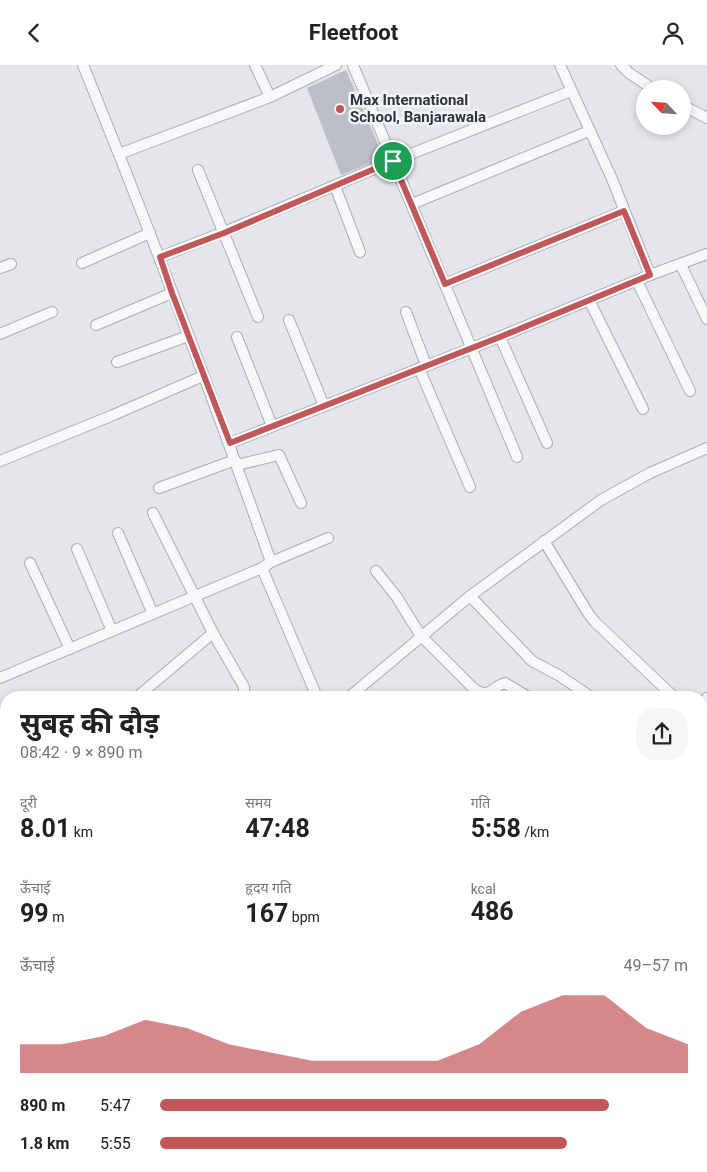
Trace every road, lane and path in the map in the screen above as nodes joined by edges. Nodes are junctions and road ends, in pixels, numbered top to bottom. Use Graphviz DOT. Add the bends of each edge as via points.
graph roads {
  1 [pos="83,65"];
  2 [pos="255,65"];
  3 [pos="336,65"];
  4 [pos="353,65"];
  5 [pos="621,65"];
  6 [pos="563,66"];
  7 [pos="639,80"];
  8 [pos="571,91"];
  9 [pos="270,97"];
  10 [pos="691,110"];
  11 [pos="707,118"];
  12 [pos="589,131"];
  13 [pos="119,154"];
  14 [pos="393,161"];
  15 [pos="198,170"];
  16 [pos="335,186"];
  17 [pos="412,204"];
  18 [pos="624,211"];
  19 [pos="150,233"];
  20 [pos="224,233"];
  21 [pos="360,252"];
  22 [pos="707,254"];
  23 [pos="160,257"];
  24 [pos="82,263"];
  25 [pos="11,264"];
  26 [pos="681,265"];
  27 [pos="0,269"];
  28 [pos="650,275"];
  29 [pos="637,281"];
  30 [pos="445,284"];
  31 [pos="172,293"];
  32 [pos="589,300"];
  33 [pos="52,312"];
  34 [pos="406,312"];
  35 [pos="258,317"];
  36 [pos="707,319"];
  37 [pos="289,320"];
  38 [pos="96,325"];
  39 [pos="0,334"];
  40 [pos="188,336"];
  41 [pos="237,337"];
  42 [pos="500,337"];
  43 [pos="470,348"];
  44 [pos="117,362"];
  45 [pos="423,367"];
  46 [pos="203,376"];
  47 [pos="690,391"];
  48 [pos="324,406"];
  49 [pos="643,409"];
  50 [pos="272,426"];
  51 [pos="230,443"];
  52 [pos="547,443"];
  53 [pos="707,448"];
  54 [pos="517,457"];
  55 [pos="0,461"];
  56 [pos="236,462"];
  57 [pos="470,487"];
  58 [pos="159,488"];
  59 [pos="301,503"];
  60 [pos="153,513"];
  61 [pos="118,533"];
  62 [pos="328,538"];
  63 [pos="544,541"];
  64 [pos="77,549"];
  65 [pos="272,562"];
  66 [pos="30,563"];
  67 [pos="262,568"];
  68 [pos="376,571"];
  69 [pos="470,596"];
  70 [pos="196,597"];
  71 [pos="153,614"];
  72 [pos="112,631"];
  73 [pos="213,633"];
  74 [pos="421,636"];
  75 [pos="70,649"];
  76 [pos="0,678"];
  77 [pos="144,691"];
  78 [pos="244,691"];
  79 [pos="313,691"];
  80 [pos="356,691"];
  81 [pos="478,691"];
  82 [pos="492,691"];
  83 [pos="518,691"];
  84 [pos="582,691"];
  85 [pos="668,691"];
  1 -- 13 [label="street"];
  2 -- 9 [label="street"];
  3 -- 9 [label="street"];
  4 -- 14 [label="street"];
  5 -- 7 [label="street"];
  6 -- 8 [label="street"];
  8 -- 12 [label="street"];
  8 -- 14 [label="street"];
  9 -- 13 [label="street"];
  10 -- 11 [label="street"];
  12 -- 17 [label="street"];
  12 -- 18 [label="street"];
  13 -- 19 [label="street"];
  14 -- 16 [label="street"];
  14 -- 17 [label="street"];
  15 -- 20 [label="street"];
  16 -- 20 [label="street"];
  16 -- 21 [label="street"];
  17 -- 30 [label="street"];
  18 -- 28 [label="street"];
  18 -- 30 [label="street"];
  19 -- 23 [label="street"];
  19 -- 24 [label="street"];
  20 -- 23 [label="street"];
  20 -- 35 [label="street"];
  22 -- 26 [label="street"];
  23 -- 31 [label="street"];
  25 -- 27 [label="street"];
  26 -- 28 [label="street"];
  26 -- 36 [label="street"];
  28 -- 29 [label="street"];
  29 -- 32 [label="street"];
  29 -- 47 [label="street"];
  30 -- 43 [label="street"];
  31 -- 38 [label="street"];
  31 -- 40 [label="street"];
  32 -- 42 [label="street"];
  32 -- 49 [label="street"];
  33 -- 39 [label="street"];
  34 -- 45 [label="street"];
  37 -- 48 [label="street"];
  40 -- 44 [label="street"];
  40 -- 46 [label="street"];
  41 -- 50 [label="street"];
  42 -- 43 [label="street"];
  42 -- 52 [label="street"];
  43 -- 45 [label="street"];
  43 -- 54 [label="street"];
  45 -- 48 [label="street"];
  45 -- 57 [label="street"];
  46 -- 51 [label="street"];
  46 -- 55 [label="street"];
  48 -- 50 [label="street"];
  50 -- 51 [label="street"];
  51 -- 56 [label="street"];
  53 -- 63 [label="street" via="623,487"];
  56 -- 58 [label="street"];
  56 -- 59 [label="street" via="279,455"];
  56 -- 65 [label="street"];
  60 -- 70 [label="street"];
  61 -- 71 [label="street"];
  62 -- 65 [label="street"];
  63 -- 69 [label="street"];
  63 -- 85 [label="street" via="595,622"];
  64 -- 72 [label="street"];
  65 -- 67 [label="street"];
  66 -- 75 [label="street"];
  67 -- 70 [label="street"];
  67 -- 79 [label="street"];
  68 -- 74 [label="street"];
  69 -- 74 [label="street"];
  69 -- 84 [label="street" via="532,661"];
  70 -- 71 [label="street"];
  70 -- 73 [label="street"];
  71 -- 72 [label="street"];
  72 -- 75 [label="street"];
  73 -- 77 [label="street"];
  73 -- 78 [label="street"];
  74 -- 80 [label="street"];
  74 -- 81 [label="street"];
  75 -- 76 [label="street"];
  82 -- 83 [label="street" via="505,683"];
}
